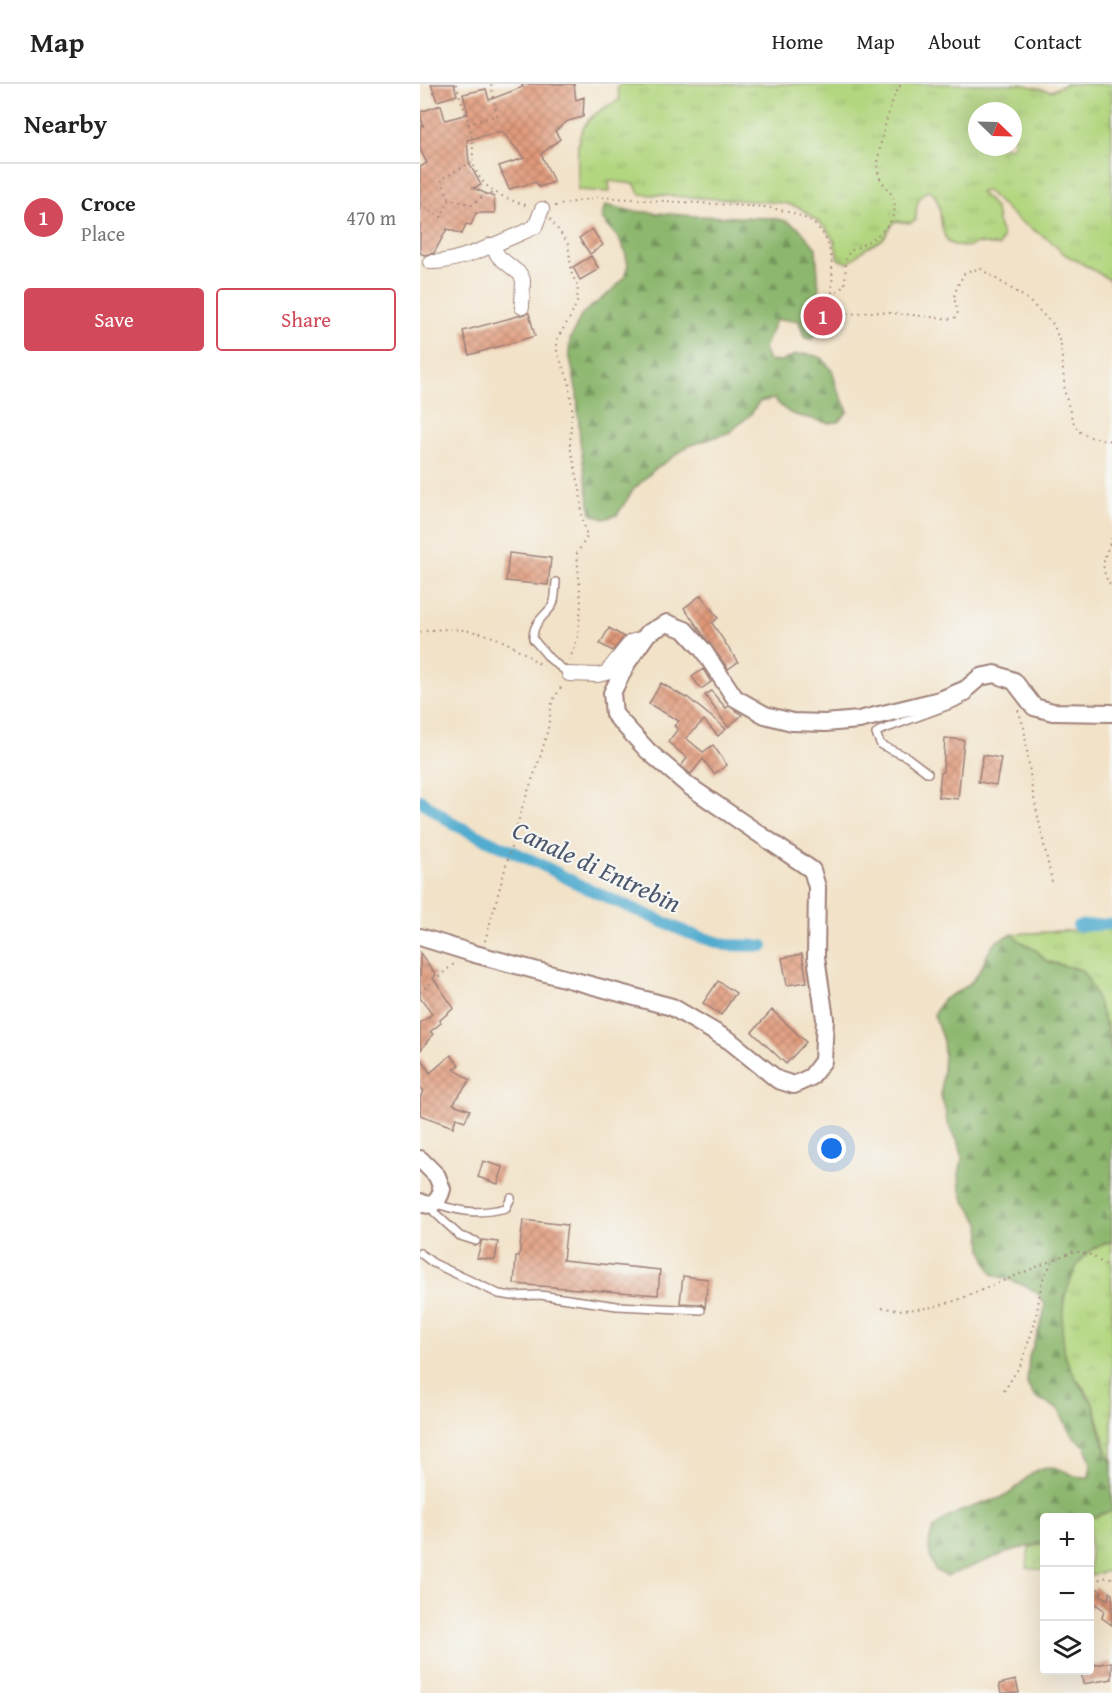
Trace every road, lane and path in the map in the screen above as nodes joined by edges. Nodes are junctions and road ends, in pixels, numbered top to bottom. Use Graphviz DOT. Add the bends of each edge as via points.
graph roads {
  1 [pos="456,84"];
  2 [pos="491,84"];
  3 [pos="901,84"];
  4 [pos="468,124"];
  5 [pos="474,161"];
  6 [pos="496,193"];
  7 [pos="450,198"];
  8 [pos="420,205"];
  9 [pos="542,209"];
  10 [pos="491,245"];
  11 [pos="430,262"];
  12 [pos="832,296"];
  13 [pos="522,307"];
  14 [pos="1112,441"];
  15 [pos="1112,538"];
  16 [pos="556,582"];
  17 [pos="1112,588"];
  18 [pos="420,632"];
  19 [pos="644,638"];
  20 [pos="568,674"];
  21 [pos="1014,681"];
  22 [pos="973,683"];
  23 [pos="1112,713"];
  24 [pos="928,773"];
  25 [pos="1053,886"];
  26 [pos="420,937"];
  27 [pos="475,954"];
  28 [pos="420,992"];
  29 [pos="420,1159"];
  30 [pos="511,1198"];
  31 [pos="429,1203"];
  32 [pos="476,1241"];
  33 [pos="420,1253"];
  34 [pos="1053,1260"];
  35 [pos="1112,1270"];
  36 [pos="882,1308"];
  37 [pos="701,1310"];
  38 [pos="1004,1391"];
  39 [pos="1112,1578"];
  40 [pos="1094,1581"];
  1 -- 4 [label="path"];
  2 -- 4 [label="path" via="497,116"];
  3 -- 12 [label="path" via="889,112 878,169 893,198 894,212 889,225 850,250 845,285"];
  4 -- 5 [label="path"];
  5 -- 6 [label="path" via="475,170"];
  5 -- 7 [label="path" via="441,179"];
  6 -- 7 [label="path" via="487,194 472,205"];
  6 -- 9 [label="path"];
  7 -- 8 [label="path" via="441,217"];
  9 -- 10 [label="street" via="535,227"];
  9 -- 12 [label="path" via="598,197 785,210 811,222 829,242"];
  9 -- 20 [label="path" via="568,243 572,275 578,286 577,302 557,339 556,352 568,381 572,408 570,446 587,537 576,553 581,605"];
  10 -- 11 [label="street"];
  10 -- 13 [label="street" via="520,274"];
  12 -- 14 [label="path" via="835,307 849,314 953,319 958,315 954,297 964,274 981,269 1026,298 1054,325 1061,346 1065,393 1078,431"];
  15 -- 17 [label="path" via="1102,565"];
  16 -- 20 [label="lane" via="554,605 538,621 533,639"];
  18 -- 20 [label="path" via="468,629 518,649 562,675"];
  19 -- 20 [label="street" via="631,642 606,673"];
  19 -- 22 [label="street" via="667,623 685,630 735,698 765,715 792,722 859,720 940,700"];
  19 -- 27 [label="street" via="612,693 614,714 648,751 689,786 812,870 817,887 816,957 825,1019 823,1061 811,1077 794,1084 778,1080 730,1041 672,1007"];
  20 -- 27 [label="path" via="552,702 540,758 522,808 486,940"];
  21 -- 22 [label="street" via="995,674"];
  21 -- 23 [label="street" via="1034,707 1053,712"];
  21 -- 25 [label="path"];
  22 -- 24 [label="lane" via="969,695 955,703 876,734 881,745"];
  26 -- 27 [label="street"];
  27 -- 28 [label="path" via="457,961"];
  29 -- 31 [label="street" via="442,1184"];
  30 -- 31 [label="lane" via="507,1208 484,1213"];
  31 -- 32 [label="lane" via="460,1236"];
  33 -- 37 [label="lane" via="499,1294"];
  34 -- 35 [label="path" via="1074,1251 1091,1255"];
  34 -- 36 [label="path" via="958,1300 928,1308"];
  34 -- 38 [label="path" via="1042,1281 1035,1323 1021,1364"];
  39 -- 40 [label="path"];
}
